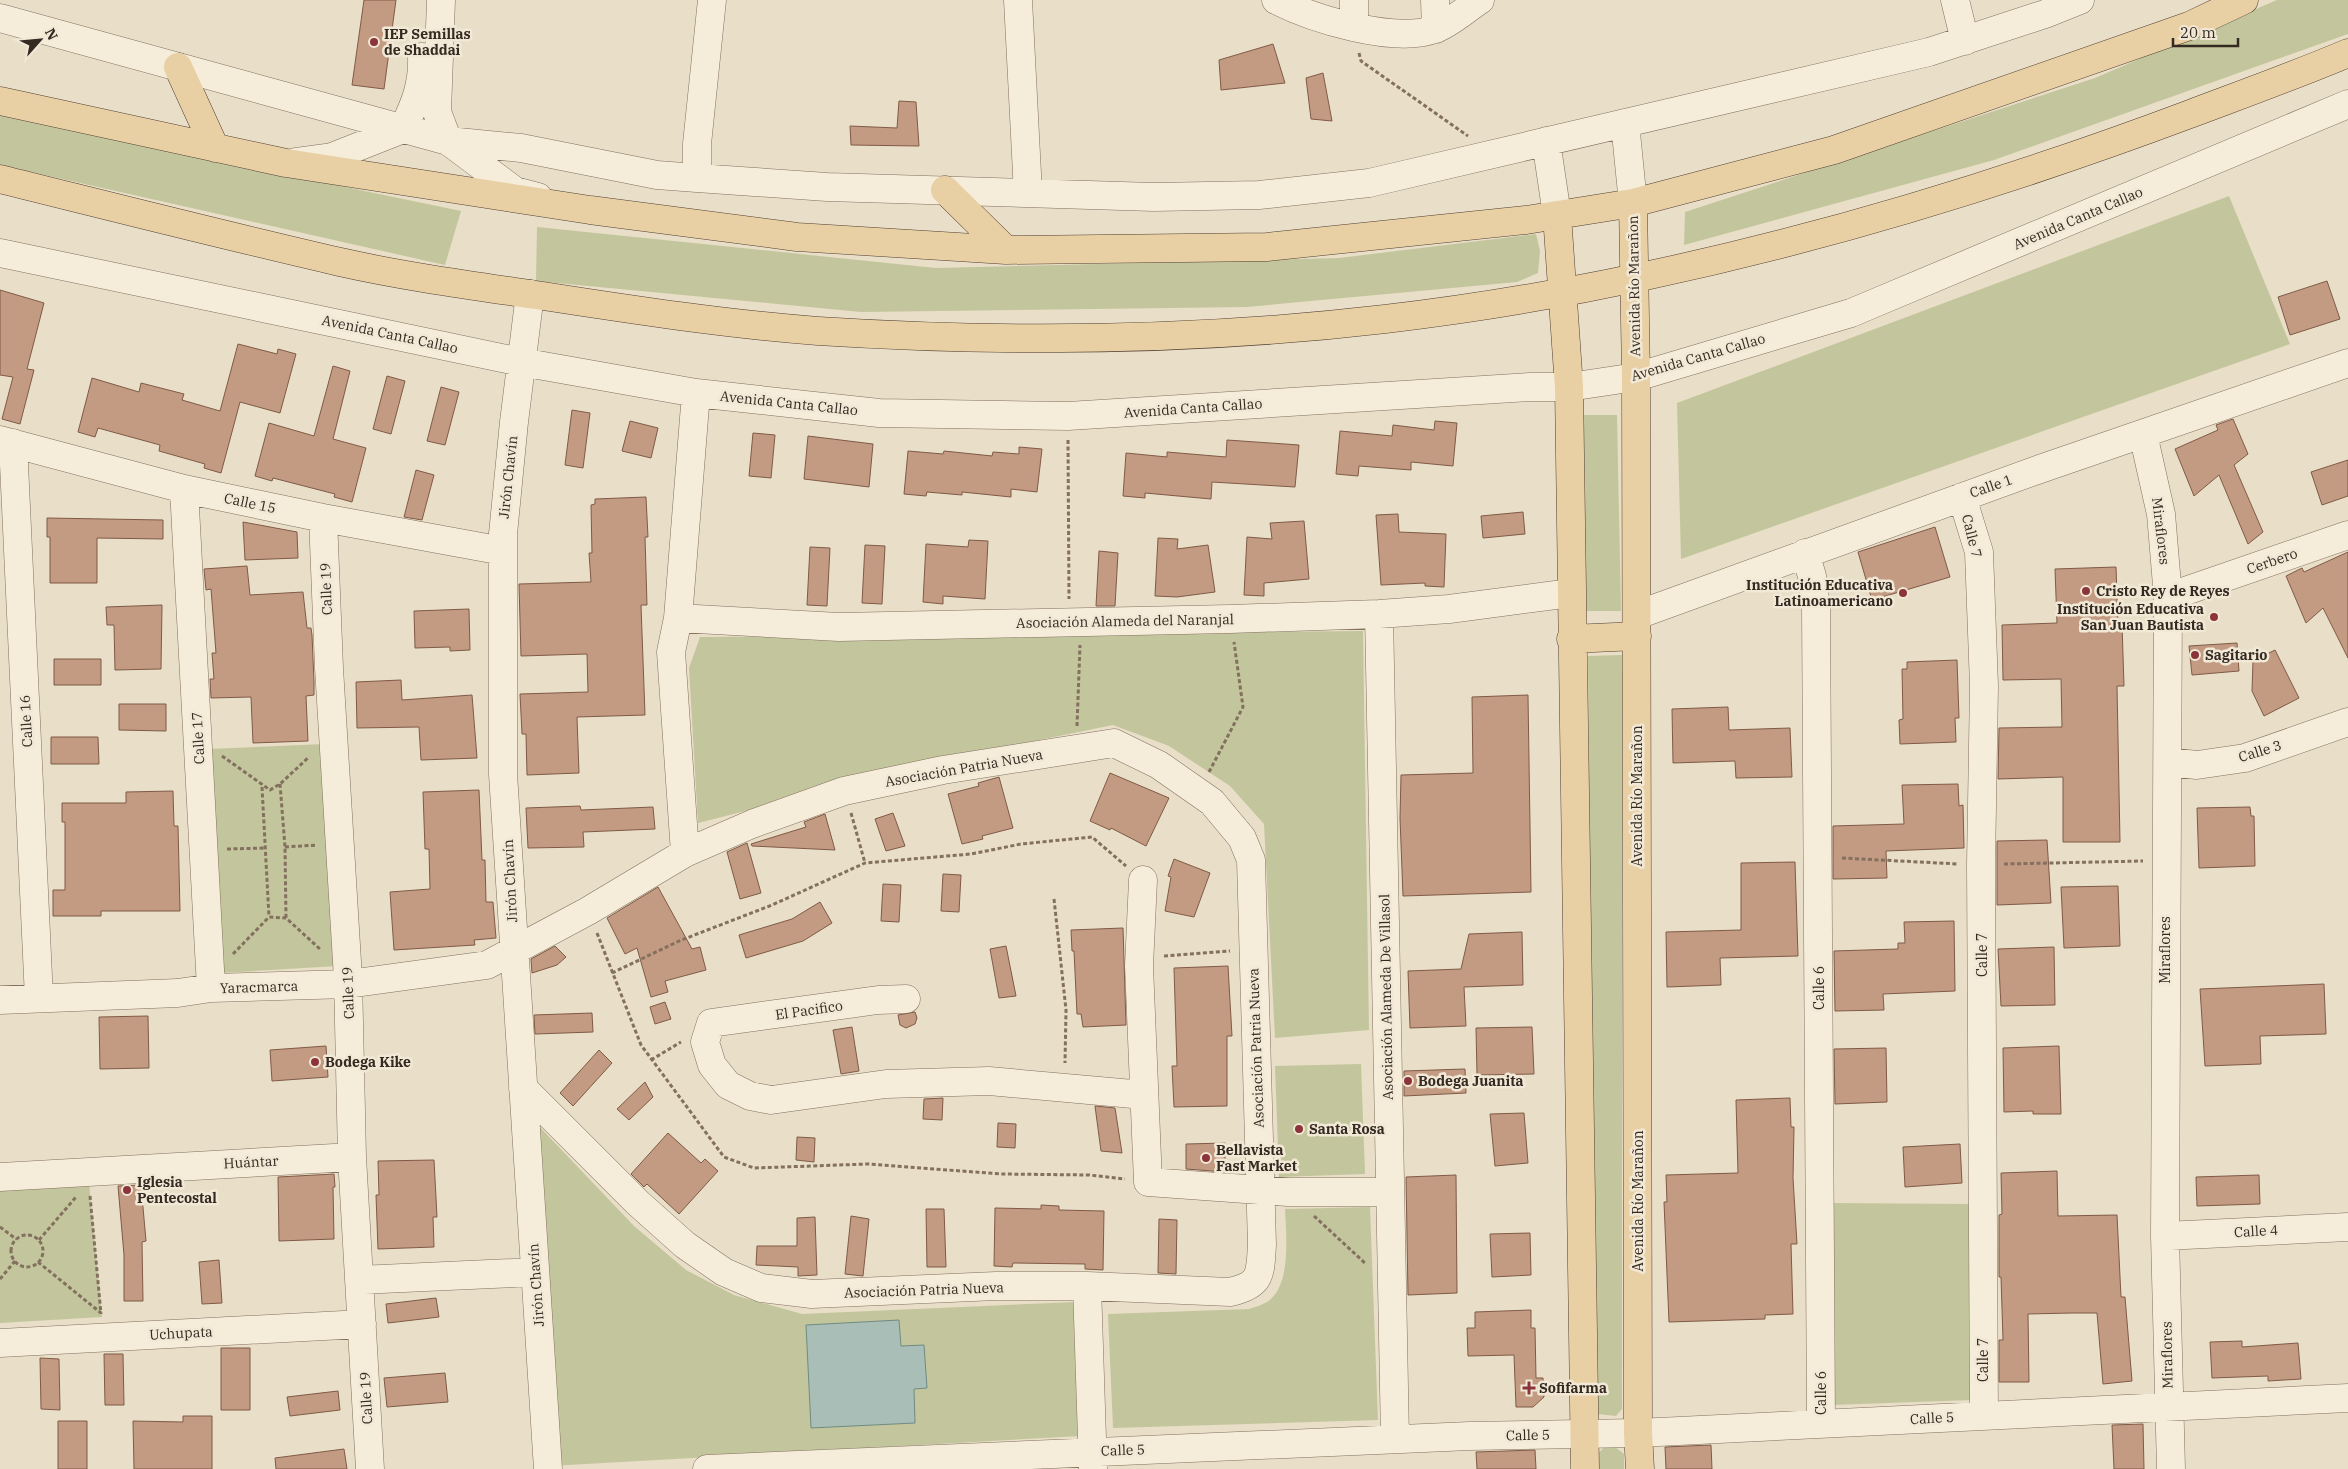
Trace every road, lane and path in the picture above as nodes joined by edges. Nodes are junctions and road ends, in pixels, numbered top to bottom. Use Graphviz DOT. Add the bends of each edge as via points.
graph roads {
  1 [pos="423,0"];
  2 [pos="441,0"];
  3 [pos="712,0"];
  4 [pos="1018,0"];
  5 [pos="1276,0"];
  6 [pos="1435,0"];
  7 [pos="1480,0"];
  8 [pos="1956,0"];
  9 [pos="2080,0"];
  10 [pos="2244,0"];
  11 [pos="1354,13"];
  12 [pos="0,18"];
  13 [pos="1436,29"];
  14 [pos="1965,41"];
  15 [pos="2348,53"];
  16 [pos="178,67"];
  17 [pos="0,101"];
  18 [pos="2348,104"];
  19 [pos="1626,123"];
  20 [pos="402,129"];
  21 [pos="448,141"];
  22 [pos="1546,141"];
  23 [pos="215,148"];
  24 [pos="1486,154"];
  25 [pos="286,163"];
  26 [pos="697,178"];
  27 [pos="0,179"];
  28 [pos="945,190"];
  29 [pos="1028,193"];
  30 [pos="1633,203"];
  31 [pos="590,210"];
  32 [pos="1557,216"];
  33 [pos="1006,250"];
  34 [pos="0,253"];
  35 [pos="1633,278"];
  36 [pos="1562,292"];
  37 [pos="530,294"];
  38 [pos="521,362"];
  39 [pos="2348,363"];
  40 [pos="1636,377"];
  41 [pos="1569,386"];
  42 [pos="696,393"];
  43 [pos="1068,416"];
  44 [pos="2143,434"];
  45 [pos="7,441"];
  46 [pos="184,489"];
  47 [pos="1962,497"];
  48 [pos="323,518"];
  49 [pos="2348,535"];
  50 [pos="503,551"];
  51 [pos="1806,554"];
  52 [pos="1571,593"];
  53 [pos="2168,597"];
  54 [pos="1379,614"];
  55 [pos="678,618"];
  56 [pos="1230,619"];
  57 [pos="1075,622"];
  58 [pos="1637,625"];
  59 [pos="1572,639"];
  60 [pos="2348,722"];
  61 [pos="333,735"];
  62 [pos="198,737"];
  63 [pos="1076,749"];
  64 [pos="2168,762"];
  65 [pos="280,784"];
  66 [pos="262,786"];
  67 [pos="844,791"];
  68 [pos="1198,793"];
  69 [pos="339,840"];
  70 [pos="285,847"];
  71 [pos="265,848"];
  72 [pos="204,850"];
  73 [pos="684,853"];
  74 [pos="865,863"];
  75 [pos="1143,880"];
  76 [pos="1054,899"];
  77 [pos="588,911"];
  78 [pos="269,917"];
  79 [pos="286,918"];
  80 [pos="1253,950"];
  81 [pos="514,952"];
  82 [pos="1140,958"];
  83 [pos="612,973"];
  84 [pos="348,975"];
  85 [pos="211,982"];
  86 [pos="39,998"];
  87 [pos="0,1000"];
  88 [pos="906,1000"];
  89 [pos="523,1088"];
  90 [pos="1064,1089"];
  91 [pos="1144,1095"];
  92 [pos="352,1157"];
  93 [pos="0,1177"];
  94 [pos="88,1177"];
  95 [pos="1148,1182"];
  96 [pos="1260,1190"];
  97 [pos="1288,1192"];
  98 [pos="1390,1192"];
  99 [pos="0,1226"];
  100 [pos="2348,1226"];
  101 [pos="2165,1236"];
  102 [pos="16,1239"];
  103 [pos="39,1240"];
  104 [pos="15,1261"];
  105 [pos="38,1262"];
  106 [pos="535,1272"];
  107 [pos="0,1279"];
  108 [pos="359,1280"];
  109 [pos="1087,1286"];
  110 [pos="1392,1287"];
  111 [pos="362,1324"];
  112 [pos="0,1343"];
  113 [pos="2348,1398"];
  114 [pos="2168,1406"];
  115 [pos="1984,1416"];
  116 [pos="1821,1424"];
  117 [pos="1584,1434"];
  118 [pos="1638,1434"];
  119 [pos="1395,1439"];
  120 [pos="1092,1460"];
  121 [pos="370,1469"];
  122 [pos="548,1469"];
  123 [pos="707,1469"];
  124 [pos="1585,1469"];
  125 [pos="1640,1469"];
  126 [pos="2171,1469"];
  1 -- 20 [label="street" via="422,78 414,106"];
  2 -- 21 [label="street" via="436,112"];
  3 -- 26 [label="street" via="697,144"];
  4 -- 29 [label="street"];
  5 -- 11 [label="street" via="1292,8"];
  6 -- 13 [label="street"];
  7 -- 13 [label="street"];
  8 -- 14 [label="street"];
  9 -- 14 [label="street"];
  10 -- 30 [label="main road" via="2189,26 1834,150"];
  11 -- 13 [label="street" via="1378,33 1412,34"];
  11 -- 24 [label="path" via="1361,60 1462,130"];
  12 -- 16 [label="street"];
  14 -- 19 [label="street"];
  15 -- 35 [label="main road" via="2089,152 1954,196 1836,230"];
  16 -- 20 [label="street"];
  16 -- 23 [label="main road"];
  17 -- 23 [label="main road"];
  18 -- 40 [label="street, Avenida Canta Callao" via="1851,313"];
  19 -- 22 [label="street"];
  19 -- 30 [label="street, Avenida Río Marañon"];
  20 -- 21 [label="street"];
  20 -- 25 [label="street" via="332,157"];
  21 -- 26 [label="street" via="521,148 657,175"];
  21 -- 31 [label="street" via="515,191"];
  22 -- 24 [label="street"];
  22 -- 32 [label="street"];
  23 -- 25 [label="main road"];
  24 -- 29 [label="street" via="1369,183 1258,195 1154,197"];
  25 -- 31 [label="main road"];
  26 -- 28 [label="street" via="827,187"];
  27 -- 37 [label="main road" via="344,263"];
  28 -- 29 [label="street"];
  28 -- 33 [label="main road"];
  30 -- 32 [label="main road"];
  30 -- 35 [label="main road, Avenida Río Marañon"];
  31 -- 33 [label="main road" via="797,238"];
  32 -- 33 [label="main road" via="1266,247"];
  32 -- 36 [label="main road"];
  34 -- 38 [label="street, Avenida Canta Callao"];
  35 -- 36 [label="main road"];
  35 -- 40 [label="main road, Avenida Río Marañon"];
  36 -- 37 [label="main road" via="1385,319 1243,332 1100,338 957,338 814,330 672,316"];
  36 -- 41 [label="main road"];
  37 -- 38 [label="street, Jirón Chavín"];
  38 -- 42 [label="street, Avenida Canta Callao"];
  38 -- 50 [label="street, Jirón Chavín"];
  39 -- 44 [label="street, Calle 1"];
  40 -- 41 [label="street, Avenida Canta Callao"];
  40 -- 58 [label="main road, Avenida Río Marañon"];
  41 -- 43 [label="street, Avenida Canta Callao"];
  41 -- 52 [label="main road"];
  42 -- 43 [label="street, Avenida Canta Callao" via="879,413"];
  42 -- 55 [label="street"];
  43 -- 57 [label="path"];
  44 -- 47 [label="street, Calle 1"];
  44 -- 53 [label="street, Miraflores" via="2161,514"];
  45 -- 46 [label="street, Calle 15"];
  45 -- 86 [label="street, Calle 16"];
  46 -- 48 [label="street, Calle 15"];
  46 -- 62 [label="street, Calle 17"];
  47 -- 51 [label="street, Calle 1"];
  47 -- 115 [label="street, Calle 7" via="1979,552 1984,686 1981,865"];
  48 -- 50 [label="street, Calle 15"];
  48 -- 61 [label="street, Calle 19"];
  49 -- 53 [label="street, Cerbero"];
  50 -- 81 [label="street, Jirón Chavín" via="503,774"];
  51 -- 58 [label="street, Calle 1"];
  51 -- 116 [label="street, Calle 6" via="1816,607"];
  52 -- 54 [label="street, Asociación Alameda del Naranjal" via="1449,609"];
  52 -- 59 [label="main road"];
  53 -- 64 [label="street, Miraflores"];
  54 -- 56 [label="street, Asociación Alameda del Naranjal"];
  54 -- 98 [label="street, Asociación Alameda De Villasol"];
  55 -- 57 [label="street, Asociación Alameda del Naranjal" via="839,627"];
  55 -- 73 [label="street" via="671,652"];
  56 -- 57 [label="street, Asociación Alameda del Naranjal"];
  56 -- 68 [label="path" via="1243,707"];
  57 -- 63 [label="path"];
  58 -- 59 [label="main road"];
  58 -- 118 [label="main road, Avenida Río Marañon"];
  59 -- 117 [label="main road"];
  60 -- 64 [label="street, Calle 3" via="2245,758 2197,765"];
  61 -- 65 [label="path"];
  61 -- 69 [label="street, Calle 19"];
  62 -- 66 [label="path"];
  62 -- 72 [label="street, Calle 17"];
  63 -- 67 [label="street, Asociación Patria Nueva" via="943,770"];
  63 -- 68 [label="street, Asociación Patria Nueva" via="1114,743 1159,765"];
  64 -- 101 [label="street, Miraflores"];
  65 -- 66 [label="path" via="270,790"];
  65 -- 70 [label="path"];
  66 -- 71 [label="path"];
  67 -- 73 [label="street, Asociación Patria Nueva"];
  67 -- 74 [label="path"];
  68 -- 80 [label="street, Asociación Patria Nueva" via="1212,802 1232,824 1242,838 1250,860"];
  69 -- 70 [label="path" via="322,845"];
  69 -- 84 [label="street, Calle 19"];
  70 -- 79 [label="path"];
  71 -- 72 [label="path"];
  71 -- 78 [label="path"];
  72 -- 85 [label="street, Calle 17"];
  73 -- 77 [label="street, Asociación Patria Nueva"];
  74 -- 75 [label="path" via="971,854 1021,844 1092,837"];
  74 -- 83 [label="path" via="772,905 679,941"];
  75 -- 82 [label="street"];
  76 -- 90 [label="path" via="1066,1010"];
  77 -- 81 [label="street, Asociación Patria Nueva"];
  77 -- 83 [label="path"];
  78 -- 79 [label="path"];
  78 -- 85 [label="path"];
  79 -- 84 [label="path"];
  80 -- 82 [label="path"];
  80 -- 96 [label="street, Asociación Patria Nueva"];
  81 -- 84 [label="street, Yaracmarca" via="487,965"];
  81 -- 89 [label="street, Jirón Chavín"];
  82 -- 91 [label="street"];
  83 -- 95 [label="path" via="641,1045 724,1157 754,1168 868,1164 1001,1174 1089,1175"];
  84 -- 85 [label="street, Yaracmarca"];
  84 -- 92 [label="street, Calle 19"];
  85 -- 86 [label="street, Yaracmarca" via="178,993"];
  86 -- 87 [label="street, Yaracmarca"];
  88 -- 90 [label="street, El Pacifico" via="878,1000 711,1023 705,1042 712,1065 728,1085 750,1096 771,1100 886,1084 989,1081"];
  89 -- 106 [label="street, Jirón Chavín"];
  89 -- 109 [label="street, Asociación Patria Nueva" via="638,1203 685,1244 724,1272 761,1288 812,1294 996,1286"];
  90 -- 91 [label="street"];
  91 -- 95 [label="street"];
  92 -- 94 [label="street, Huántar"];
  92 -- 108 [label="street, Calle 19"];
  93 -- 94 [label="street, Huántar"];
  94 -- 103 [label="path"];
  94 -- 105 [label="path" via="101,1314"];
  95 -- 96 [label="street"];
  96 -- 97 [label="street"];
  96 -- 109 [label="street, Asociación Patria Nueva" via="1260,1272 1256,1281 1246,1289 1230,1292"];
  97 -- 98 [label="street"];
  97 -- 110 [label="path"];
  98 -- 110 [label="street, Asociación Alameda De Villasol"];
  99 -- 102 [label="path"];
  100 -- 101 [label="street, Calle 4"];
  101 -- 114 [label="street, Miraflores"];
  102 -- 103 [label="path" via="25,1234"];
  102 -- 104 [label="path" via="11,1247"];
  103 -- 105 [label="path" via="43,1249"];
  104 -- 105 [label="path" via="29,1267"];
  104 -- 107 [label="path"];
  106 -- 108 [label="street"];
  106 -- 122 [label="street, Jirón Chavín"];
  108 -- 111 [label="street, Calle 19"];
  109 -- 120 [label="street"];
  110 -- 119 [label="street, Asociación Alameda De Villasol"];
  111 -- 112 [label="street, Uchupata"];
  111 -- 121 [label="street, Calle 19"];
  113 -- 114 [label="street, Calle 5"];
  114 -- 115 [label="street, Calle 5"];
  114 -- 126 [label="street, Miraflores"];
  115 -- 116 [label="street, Calle 5"];
  116 -- 118 [label="street, Calle 5"];
  117 -- 118 [label="street, Calle 5"];
  117 -- 119 [label="street, Calle 5"];
  117 -- 124 [label="main road"];
  118 -- 125 [label="main road, Avenida Río Marañon"];
  119 -- 120 [label="street, Calle 5"];
  120 -- 123 [label="street, Calle 5"];
}
